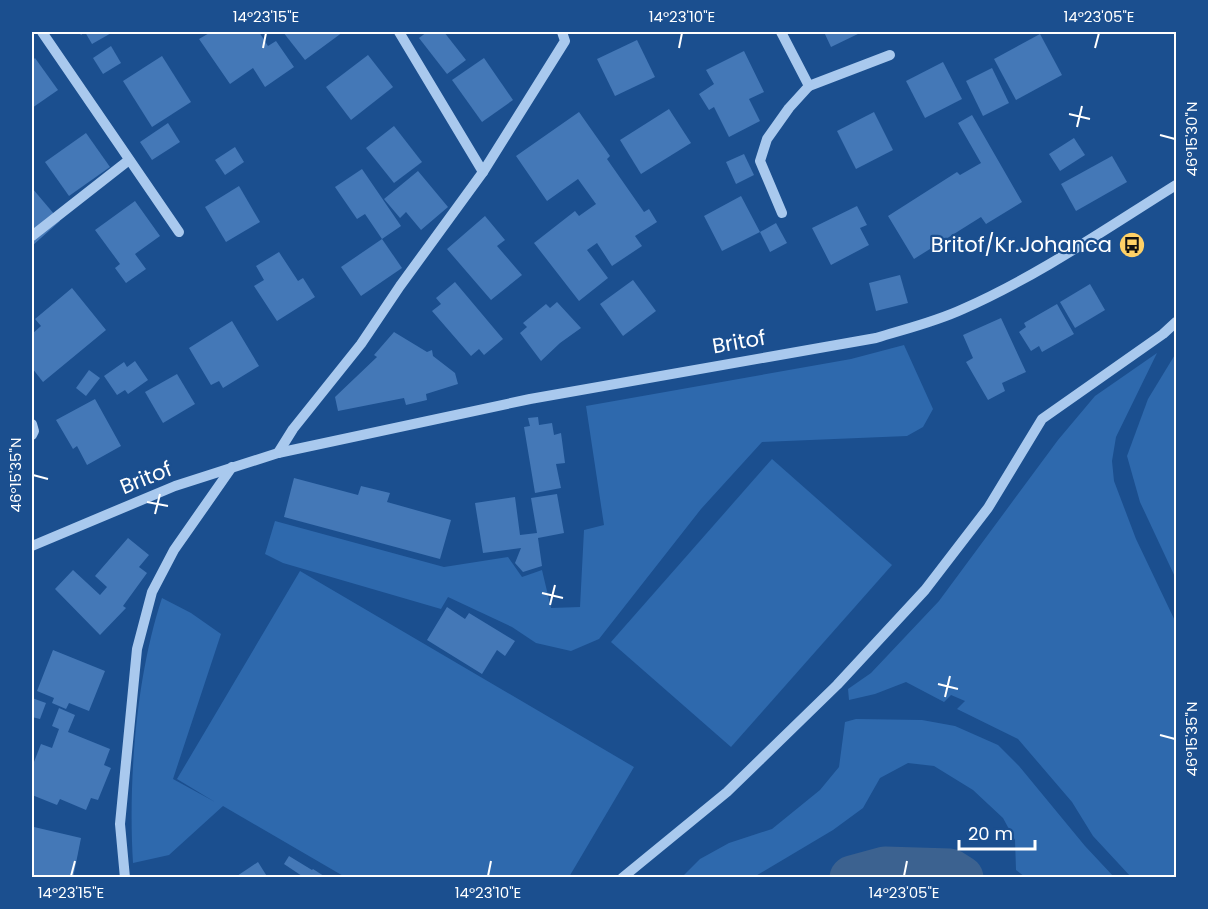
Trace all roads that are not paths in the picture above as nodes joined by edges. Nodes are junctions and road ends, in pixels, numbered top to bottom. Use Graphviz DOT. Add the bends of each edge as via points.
graph roads {
  1 [pos="42,32"];
  2 [pos="399,32"];
  3 [pos="781,32"];
  4 [pos="567,35"];
  5 [pos="890,55"];
  6 [pos="809,86"];
  7 [pos="129,160"];
  8 [pos="483,172"];
  9 [pos="1176,185"];
  10 [pos="782,213"];
  11 [pos="180,231"];
  12 [pos="32,236"];
  13 [pos="1176,322"];
  14 [pos="32,424"];
  15 [pos="32,435"];
  16 [pos="278,453"];
  17 [pos="232,467"];
  18 [pos="32,546"];
  19 [pos="125,878"];
  20 [pos="622,878"];
  1 -- 7 [label="street"];
  2 -- 8 [label="street"];
  3 -- 6 [label="street"];
  4 -- 8 [label="street"];
  5 -- 6 [label="street"];
  6 -- 10 [label="street" via="767,139 760,161"];
  7 -- 11 [label="street"];
  7 -- 12 [label="street"];
  8 -- 16 [label="street"];
  9 -- 16 [label="street, Britof" via="1006,288 925,324 876,338 530,399"];
  13 -- 20 [label="street" via="1042,419 988,508 917,599 837,685 727,792"];
  14 -- 15 [label="street"];
  16 -- 17 [label="street, Britof"];
  17 -- 18 [label="street, Britof" via="175,486"];
  17 -- 19 [label="street" via="174,550 152,592 137,650 120,824"];
}
